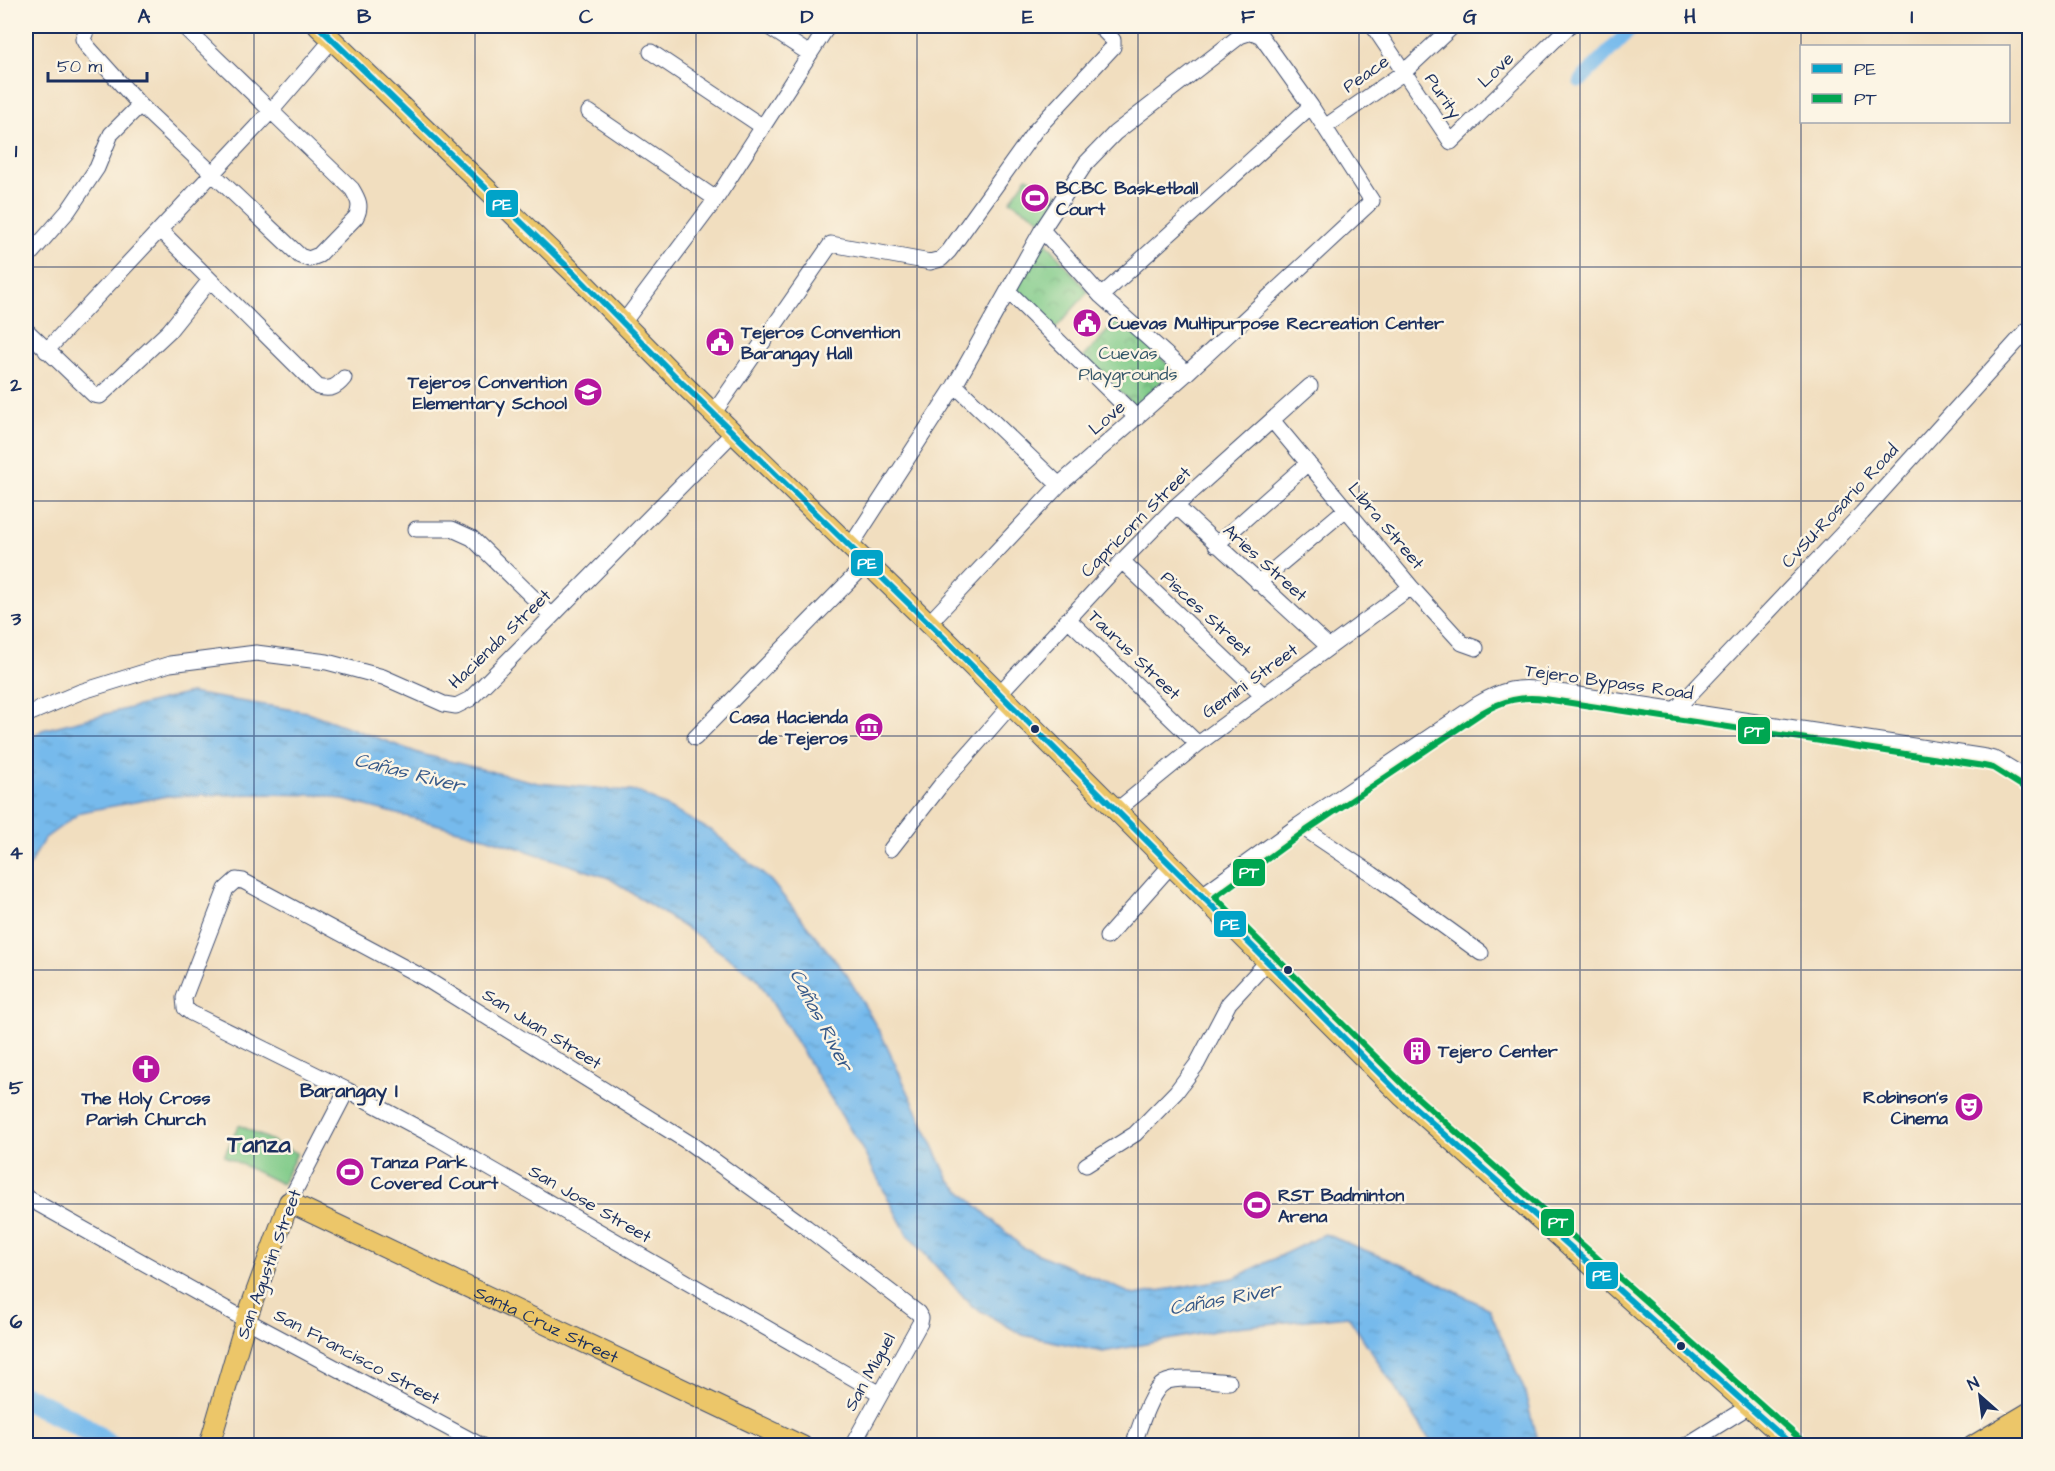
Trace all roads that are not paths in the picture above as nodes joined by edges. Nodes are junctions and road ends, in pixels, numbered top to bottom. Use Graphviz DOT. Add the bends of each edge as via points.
graph roads {
  1 [pos="88,26"];
  2 [pos="183,26"];
  3 [pos="318,26"];
  4 [pos="767,26"];
  5 [pos="828,26"];
  6 [pos="1099,26"];
  7 [pos="1373,26"];
  8 [pos="1453,26"];
  9 [pos="1569,26"];
  10 [pos="332,40"];
  11 [pos="651,52"];
  12 [pos="810,54"];
  13 [pos="1404,72"];
  14 [pos="140,105"];
  15 [pos="1311,106"];
  16 [pos="272,110"];
  17 [pos="589,112"];
  18 [pos="764,127"];
  19 [pos="1325,127"];
  20 [pos="1451,142"];
  21 [pos="212,173"];
  22 [pos="716,199"];
  23 [pos="160,230"];
  24 [pos="1042,230"];
  25 [pos="26,259"];
  26 [pos="210,280"];
  27 [pos="1008,291"];
  28 [pos="1101,296"];
  29 [pos="623,323"];
  30 [pos="2030,327"];
  31 [pos="26,330"];
  32 [pos="46,351"];
  33 [pos="1186,373"];
  34 [pos="344,378"];
  35 [pos="955,385"];
  36 [pos="1310,386"];
  37 [pos="713,414"];
  38 [pos="1137,418"];
  39 [pos="1272,420"];
  40 [pos="733,432"];
  41 [pos="1308,463"];
  42 [pos="1059,485"];
  43 [pos="1176,506"];
  44 [pos="1346,509"];
  45 [pos="416,529"];
  46 [pos="1216,545"];
  47 [pos="850,547"];
  48 [pos="1122,561"];
  49 [pos="867,562"];
  50 [pos="1258,583"];
  51 [pos="1411,587"];
  52 [pos="552,616"];
  53 [pos="1068,619"];
  54 [pos="929,623"];
  55 [pos="1329,647"];
  56 [pos="1476,648"];
  57 [pos="1263,695"];
  58 [pos="1005,699"];
  59 [pos="1676,710"];
  60 [pos="26,715"];
  61 [pos="695,738"];
  62 [pos="1197,744"];
  63 [pos="2030,780"];
  64 [pos="1117,810"];
  65 [pos="1299,825"];
  66 [pos="891,849"];
  67 [pos="1170,865"];
  68 [pos="1201,896"];
  69 [pos="1107,937"];
  70 [pos="1481,952"];
  71 [pos="1267,962"];
  72 [pos="184,1004"];
  73 [pos="347,1090"];
  74 [pos="1086,1166"];
  75 [pos="26,1197"];
  76 [pos="289,1202"];
  77 [pos="921,1318"];
  78 [pos="246,1320"];
  79 [pos="1229,1382"];
  80 [pos="879,1393"];
  81 [pos="1750,1405"];
  82 [pos="2030,1412"];
  83 [pos="2030,1433"];
  84 [pos="1782,1442"];
  85 [pos="212,1444"];
  86 [pos="482,1446"];
  87 [pos="802,1446"];
  88 [pos="852,1446"];
  89 [pos="1133,1446"];
  90 [pos="1685,1446"];
  91 [pos="1973,1446"];
  92 [pos="2007,1446"];
  1 -- 14 [label="street" via="83,39 87,46"];
  2 -- 16 [label="street"];
  3 -- 10 [label="main road"];
  4 -- 12 [label="street"];
  5 -- 12 [label="street"];
  6 -- 37 [label="street" via="1113,40 1113,47 1035,131 949,251 930,262 831,244"];
  7 -- 13 [label="street, Purity"];
  8 -- 13 [label="street, Peace"];
  9 -- 20 [label="street, Love"];
  10 -- 16 [label="street"];
  10 -- 29 [label="main road"];
  11 -- 18 [label="street"];
  12 -- 18 [label="street"];
  13 -- 19 [label="street, Peace"];
  13 -- 20 [label="street, Purity"];
  14 -- 21 [label="street"];
  14 -- 25 [label="street" via="111,134 97,168 68,212"];
  15 -- 19 [label="street"];
  15 -- 24 [label="street" via="1261,36 1252,32 1240,36 1115,133 1086,163"];
  15 -- 28 [label="street"];
  16 -- 21 [label="street"];
  16 -- 21 [label="street" via="352,189 360,205 356,217 319,255 305,258"];
  17 -- 22 [label="street"];
  18 -- 22 [label="street"];
  19 -- 33 [label="street, Love" via="1372,201"];
  21 -- 23 [label="street"];
  22 -- 29 [label="street"];
  23 -- 26 [label="street"];
  23 -- 32 [label="street"];
  24 -- 27 [label="street"];
  24 -- 28 [label="street"];
  26 -- 32 [label="street" via="169,331 100,396 94,395"];
  26 -- 34 [label="street" via="318,387 329,390"];
  27 -- 35 [label="street"];
  27 -- 38 [label="street"];
  28 -- 33 [label="street"];
  29 -- 37 [label="main road"];
  30 -- 59 [label="street, CvSU–Rosario Road"];
  31 -- 32 [label="street"];
  33 -- 38 [label="street, Love"];
  35 -- 42 [label="street"];
  35 -- 47 [label="street"];
  36 -- 39 [label="street, Capricorn Street"];
  37 -- 40 [label="main road"];
  38 -- 42 [label="street, Love"];
  39 -- 41 [label="street, Libra Street"];
  39 -- 43 [label="street, Capricorn Street"];
  40 -- 47 [label="main road"];
  40 -- 52 [label="street, Hacienda Street"];
  41 -- 44 [label="street, Libra Street"];
  41 -- 46 [label="street"];
  42 -- 54 [label="street, Love"];
  43 -- 46 [label="street, Aries Street"];
  43 -- 48 [label="street, Capricorn Street"];
  44 -- 50 [label="street"];
  44 -- 51 [label="street, Libra Street"];
  45 -- 52 [label="street" via="452,528 472,538"];
  46 -- 50 [label="street, Aries Street"];
  47 -- 49 [label="main road"];
  48 -- 53 [label="street, Capricorn Street"];
  48 -- 57 [label="street, Pisces Street"];
  49 -- 54 [label="main road"];
  49 -- 61 [label="street"];
  50 -- 55 [label="street, Aries Street"];
  51 -- 55 [label="street, Gemini Street"];
  51 -- 56 [label="street, Libra Street" via="1462,643"];
  52 -- 60 [label="street, Hacienda Street" via="470,699 456,706 383,677 327,662 256,653 170,664 80,692"];
  53 -- 58 [label="street, Capricorn Street"];
  53 -- 62 [label="street, Taurus Street"];
  54 -- 58 [label="main road"];
  55 -- 57 [label="street, Gemini Street"];
  57 -- 62 [label="street, Gemini Street"];
  58 -- 64 [label="main road"];
  58 -- 66 [label="street, Capricorn Street"];
  59 -- 63 [label="street, Tejero Bypass Road" via="1986,757"];
  59 -- 65 [label="street, Tejero Bypass Road" via="1540,689 1510,689 1478,704"];
  62 -- 64 [label="street, Gemini Street"];
  64 -- 67 [label="main road"];
  65 -- 68 [label="street, Tejero Bypass Road"];
  65 -- 70 [label="street"];
  67 -- 68 [label="main road"];
  67 -- 69 [label="street"];
  68 -- 71 [label="main road"];
  71 -- 74 [label="street" via="1229,1003 1197,1064 1176,1092 1135,1134"];
  71 -- 81 [label="main road" via="1402,1096"];
  72 -- 73 [label="street, San Jose Street" via="195,1016"];
  72 -- 77 [label="street, San Juan Street" via="226,889 236,880 243,881 426,979 691,1144 806,1227"];
  73 -- 76 [label="street, San Agustin Street"];
  73 -- 80 [label="street, San Jose Street"];
  75 -- 78 [label="street, San Francisco Street"];
  76 -- 78 [label="main road, San Agustin Street"];
  76 -- 87 [label="main road, Santa Cruz Street"];
  77 -- 80 [label="street, San Miguel"];
  78 -- 85 [label="main road, San Agustin Street"];
  78 -- 86 [label="street, San Francisco Street"];
  79 -- 89 [label="street" via="1164,1383 1155,1392"];
  80 -- 88 [label="street, San Miguel"];
  81 -- 84 [label="main road"];
  81 -- 90 [label="street"];
  82 -- 91 [label="main road"];
  83 -- 92 [label="main road"];
}
